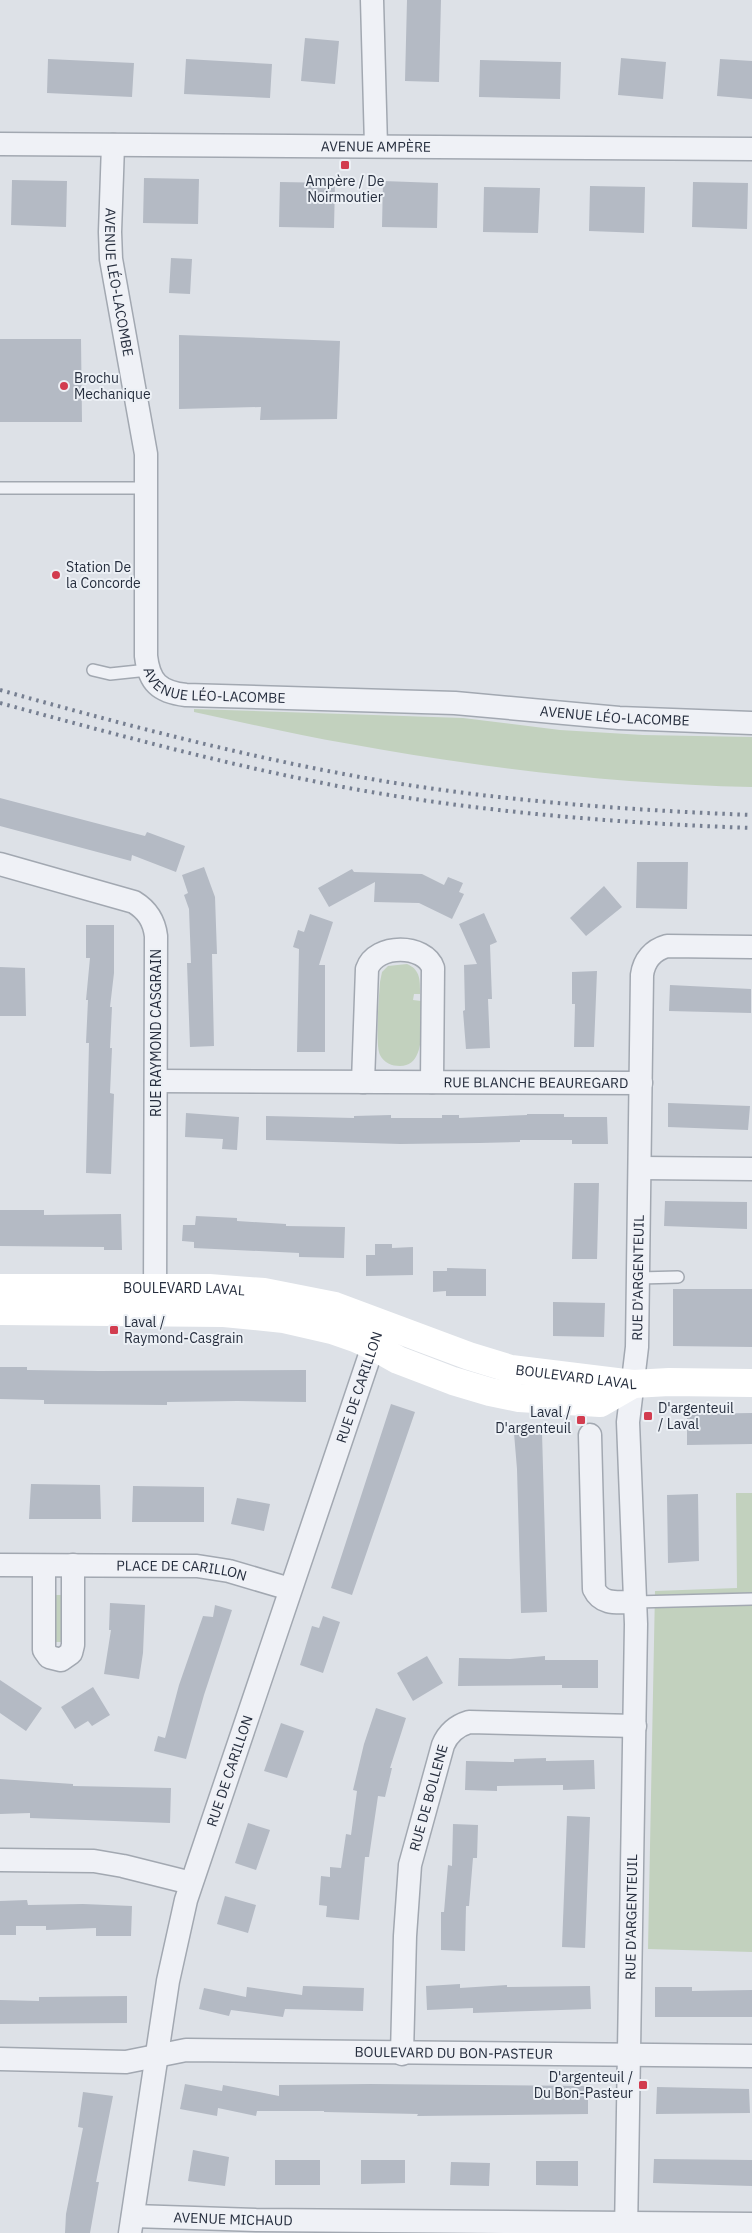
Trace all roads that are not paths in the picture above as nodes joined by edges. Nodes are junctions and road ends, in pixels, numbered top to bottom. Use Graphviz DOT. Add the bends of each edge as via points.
graph roads {
  1 [pos="372,0"];
  2 [pos="0,144"];
  3 [pos="113,145"];
  4 [pos="376,146"];
  5 [pos="752,149"];
  6 [pos="0,488"];
  7 [pos="147,488"];
  8 [pos="93,670"];
  9 [pos="148,670"];
  10 [pos="752,723"];
  11 [pos="0,864"];
  12 [pos="752,947"];
  13 [pos="156,1081"];
  14 [pos="363,1082"];
  15 [pos="432,1082"];
  16 [pos="641,1083"];
  17 [pos="641,1168"];
  18 [pos="752,1169"];
  19 [pos="678,1277"];
  20 [pos="639,1278"];
  21 [pos="0,1288"];
  22 [pos="155,1300"];
  23 [pos="0,1311"];
  24 [pos="377,1334"];
  25 [pos="752,1383"];
  26 [pos="632,1384"];
  27 [pos="590,1435"];
  28 [pos="73,1565"];
  29 [pos="0,1566"];
  30 [pos="44,1566"];
  31 [pos="290,1589"];
  32 [pos="752,1599"];
  33 [pos="635,1602"];
  34 [pos="635,1726"];
  35 [pos="0,1860"];
  36 [pos="191,1883"];
  37 [pos="402,2054"];
  38 [pos="630,2055"];
  39 [pos="157,2056"];
  40 [pos="752,2056"];
  41 [pos="0,2059"];
  42 [pos="132,2224"];
  43 [pos="752,2224"];
  44 [pos="626,2228"];
  1 -- 4 [label="street"];
  2 -- 3 [label="street, AVENUE AMPÈRE"];
  3 -- 4 [label="street, AVENUE AMPÈRE"];
  3 -- 7 [label="street, AVENUE LÉO-LACOMBE" via="111,259 144,446"];
  4 -- 5 [label="street, AVENUE AMPÈRE"];
  6 -- 7 [label="lane"];
  7 -- 9 [label="street, AVENUE LÉO-LACOMBE"];
  8 -- 9 [label="lane" via="110,674"];
  9 -- 10 [label="street, AVENUE LÉO-LACOMBE" via="164,689 186,695 455,703 628,719"];
  11 -- 13 [label="street, RUE RAYMOND CASGRAIN" via="134,902 151,918 156,936"];
  12 -- 16 [label="street, RUE D'ARGENTEUIL" via="667,946 650,956 641,982"];
  13 -- 14 [label="street, RUE BLANCHE BEAUREGARD"];
  13 -- 22 [label="street, RUE RAYMOND CASGRAIN"];
  14 -- 15 [label="street, RUE BLANCHE BEAUREGARD"];
  14 -- 15 [label="street, RUE BLANCHE BEAUREGARD" via="367,969 374,957 393,950 419,952 433,968"];
  15 -- 16 [label="street, RUE BLANCHE BEAUREGARD"];
  16 -- 17 [label="street, RUE D'ARGENTEUIL"];
  17 -- 18 [label="street"];
  17 -- 20 [label="street, RUE D'ARGENTEUIL"];
  19 -- 20 [label="lane"];
  20 -- 26 [label="street, RUE D'ARGENTEUIL" via="638,1347"];
  21 -- 22 [label="street, BOULEVARD LAVAL"];
  22 -- 23 [label="street, BOULEVARD LAVAL"];
  22 -- 24 [label="street, BOULEVARD LAVAL" via="332,1330"];
  24 -- 26 [label="street, BOULEVARD LAVAL" via="511,1369"];
  24 -- 31 [label="street, RUE DE CARILLON"];
  25 -- 26 [label="street, BOULEVARD LAVAL"];
  26 -- 33 [label="street, RUE D'ARGENTEUIL" via="628,1422"];
  27 -- 33 [label="street" via="594,1589 608,1602"];
  28 -- 30 [label="street, PLACE DE CARILLON"];
  28 -- 30 [label="street" via="73,1645 71,1653 61,1660 49,1657 44,1650"];
  28 -- 31 [label="street, PLACE DE CARILLON" via="214,1568"];
  29 -- 30 [label="street, PLACE DE CARILLON"];
  31 -- 36 [label="street, RUE DE CARILLON"];
  32 -- 33 [label="lane"];
  33 -- 34 [label="street, RUE D'ARGENTEUIL"];
  34 -- 37 [label="street, RUE DE BOLLENE" via="469,1722 448,1734 410,1865"];
  34 -- 38 [label="street, RUE D'ARGENTEUIL"];
  35 -- 36 [label="street" via="94,1861"];
  36 -- 39 [label="street, RUE DE CARILLON" via="171,1963"];
  37 -- 38 [label="street, BOULEVARD DU BON-PASTEUR"];
  37 -- 39 [label="street, BOULEVARD DU BON-PASTEUR" via="186,2050"];
  38 -- 40 [label="street, BOULEVARD DU BON-PASTEUR"];
  38 -- 44 [label="street, RUE D'ARGENTEUIL"];
  39 -- 41 [label="street, BOULEVARD DU BON-PASTEUR" via="126,2062"];
  39 -- 42 [label="street, RUE DE CARILLON"];
  42 -- 44 [label="street, AVENUE MICHAUD" via="256,2220"];
  43 -- 44 [label="street, AVENUE MICHAUD"];
}
